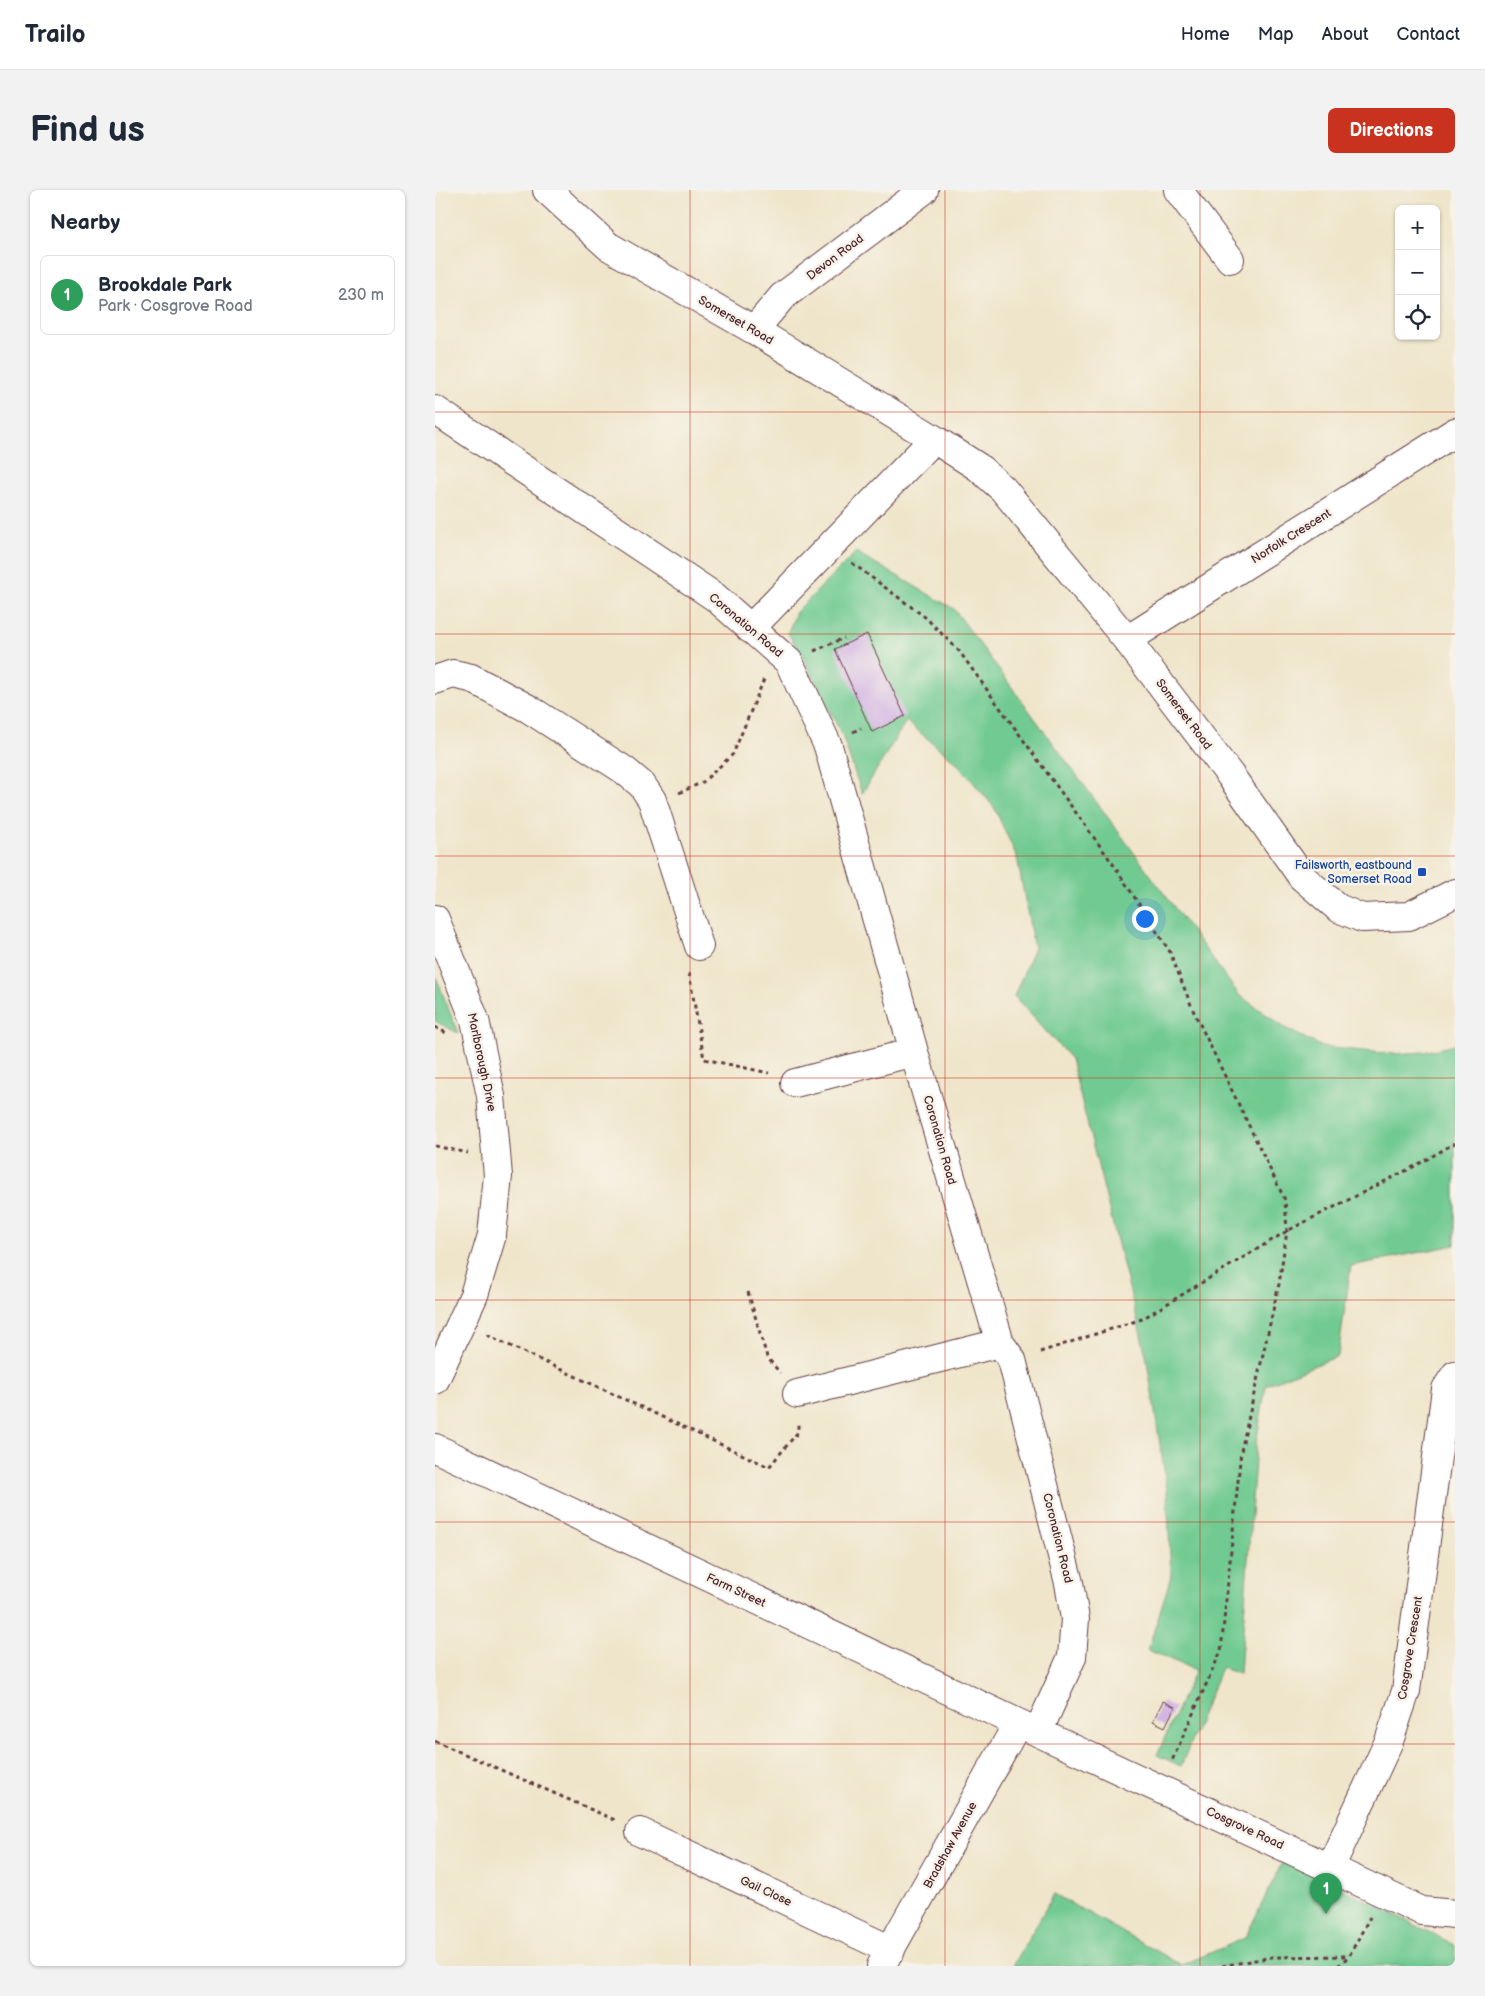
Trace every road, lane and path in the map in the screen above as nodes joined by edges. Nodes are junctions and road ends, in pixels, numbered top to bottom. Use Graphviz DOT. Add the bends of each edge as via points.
graph roads {
  1 [pos="547,190"];
  2 [pos="924,190"];
  3 [pos="1179,190"];
  4 [pos="1230,259"];
  5 [pos="754,330"];
  6 [pos="435,410"];
  7 [pos="1455,432"];
  8 [pos="935,438"];
  9 [pos="831,547"];
  10 [pos="750,629"];
  11 [pos="1127,640"];
  12 [pos="789,662"];
  13 [pos="435,680"];
  14 [pos="653,804"];
  15 [pos="1455,893"];
  16 [pos="435,919"];
  17 [pos="699,946"];
  18 [pos="914,1052"];
  19 [pos="795,1083"];
  20 [pos="1455,1143"];
  21 [pos="1287,1231"];
  22 [pos="748,1292"];
  23 [pos="461,1324"];
  24 [pos="1006,1352"];
  25 [pos="1455,1375"];
  26 [pos="435,1380"];
  27 [pos="797,1394"];
  28 [pos="1447,1446"];
  29 [pos="435,1448"];
  30 [pos="1028,1728"];
  31 [pos="435,1740"];
  32 [pos="1160,1788"];
  33 [pos="640,1832"];
  34 [pos="1330,1868"];
  35 [pos="1382,1892"];
  36 [pos="1455,1914"];
  37 [pos="1349,1956"];
  38 [pos="886,1958"];
  39 [pos="1222,1966"];
  40 [pos="1338,1966"];
  1 -- 5 [label="street, Somerset Road" via="608,246"];
  2 -- 5 [label="street, Devon Road" via="782,297"];
  3 -- 4 [label="street"];
  5 -- 8 [label="street, Somerset Road"];
  6 -- 10 [label="street, Coronation Road" via="715,597"];
  7 -- 11 [label="street, Norfolk Crescent"];
  8 -- 9 [label="street"];
  8 -- 11 [label="street, Somerset Road" via="978,467 1003,489"];
  9 -- 10 [label="street"];
  9 -- 21 [label="path" via="925,617 959,651 1113,864 1170,952 1193,1010 1285,1200"];
  10 -- 12 [label="street, Coronation Road"];
  11 -- 15 [label="street, Somerset Road" via="1230,775 1302,877 1338,908 1361,918 1409,916"];
  12 -- 14 [label="path" via="764,678 733,754 703,782"];
  12 -- 18 [label="street, Coronation Road" via="828,746"];
  13 -- 14 [label="street" via="453,674 471,678 529,709 624,770 642,785"];
  14 -- 17 [label="street"];
  16 -- 23 [label="street, Marlborough Drive" via="475,1020 491,1096 498,1176 492,1234 474,1296"];
  17 -- 19 [label="path" via="689,971 704,1059 775,1074"];
  18 -- 19 [label="street"];
  18 -- 24 [label="street, Coronation Road"];
  20 -- 21 [label="path" via="1417,1166"];
  21 -- 24 [label="path" via="1142,1319"];
  21 -- 32 [label="path" via="1279,1284 1241,1451 1221,1651"];
  22 -- 27 [label="path" via="767,1357"];
  23 -- 26 [label="street, Marlborough Drive"];
  23 -- 27 [label="path" via="769,1467 799,1432"];
  24 -- 27 [label="street"];
  24 -- 30 [label="street, Coronation Road" via="1069,1584 1075,1619 1072,1657"];
  25 -- 28 [label="street, Cosgrove Crescent" via="1446,1389"];
  28 -- 34 [label="street, Cosgrove Crescent" via="1406,1691 1389,1741"];
  29 -- 30 [label="street, Farm Street"];
  30 -- 32 [label="street, Cosgrove Road"];
  30 -- 38 [label="street, Bradshaw Avenue"];
  31 -- 33 [label="path"];
  32 -- 34 [label="street, Cosgrove Road"];
  33 -- 38 [label="street, Gail Close"];
  34 -- 35 [label="street, Cosgrove Road"];
  35 -- 36 [label="street, Cosgrove Road" via="1422,1911"];
  35 -- 37 [label="path"];
  37 -- 39 [label="path" via="1272,1957"];
  37 -- 40 [label="path"];
}
